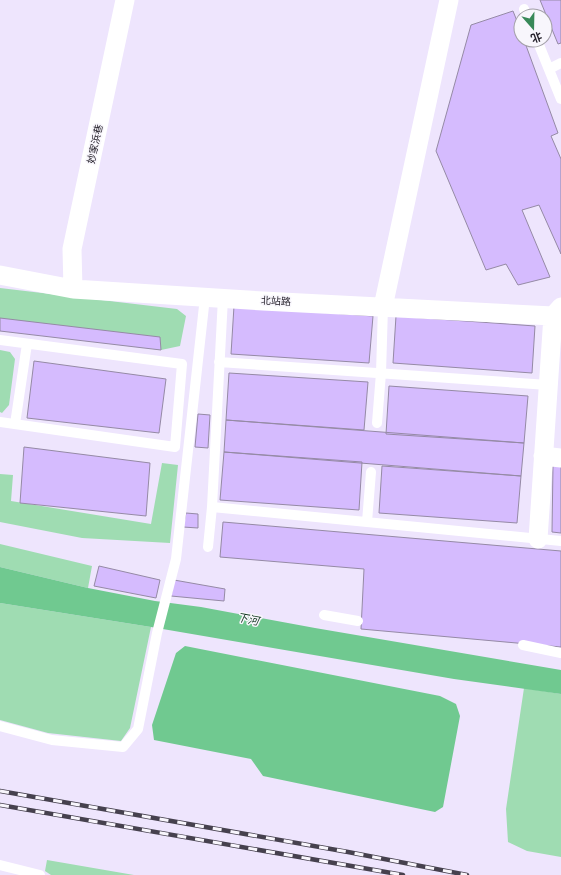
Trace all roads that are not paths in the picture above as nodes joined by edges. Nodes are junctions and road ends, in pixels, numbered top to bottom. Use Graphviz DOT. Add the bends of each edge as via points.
graph roads {
  1 [pos="126,0"];
  2 [pos="449,0"];
  3 [pos="540,48"];
  4 [pos="561,63"];
  5 [pos="549,69"];
  6 [pos="561,99"];
  7 [pos="0,275"];
  8 [pos="72,289"];
  9 [pos="214,298"];
  10 [pos="383,307"];
  11 [pos="557,320"];
  12 [pos="0,340"];
  13 [pos="27,344"];
  14 [pos="219,362"];
  15 [pos="381,374"];
  16 [pos="548,385"];
  17 [pos="0,422"];
  18 [pos="377,423"];
  19 [pos="15,424"];
  20 [pos="552,457"];
  21 [pos="371,472"];
  22 [pos="212,507"];
  23 [pos="367,522"];
  24 [pos="538,539"];
  25 [pos="561,541"];
  26 [pos="208,547"];
  27 [pos="324,615"];
  28 [pos="358,621"];
  29 [pos="523,645"];
  30 [pos="561,653"];
  31 [pos="0,726"];
  32 [pos="0,865"];
  33 [pos="40,875"];
  1 -- 8 [label="street, 妙家浜巷" via="72,249"];
  2 -- 10 [label="street"];
  3 -- 5 [label="lane"];
  4 -- 5 [label="lane"];
  5 -- 6 [label="lane"];
  7 -- 8 [label="street, 北站路"];
  8 -- 9 [label="street, 北站路"];
  9 -- 10 [label="street, 北站路"];
  9 -- 14 [label="lane"];
  9 -- 31 [label="lane" via="176,559 157,632 138,729 123,748 52,740"];
  10 -- 11 [label="street, 北站路"];
  10 -- 15 [label="lane"];
  11 -- 16 [label="street"];
  12 -- 13 [label="lane"];
  13 -- 19 [label="lane"];
  13 -- 19 [label="lane" via="182,364 175,447"];
  14 -- 15 [label="lane"];
  14 -- 22 [label="lane"];
  15 -- 16 [label="lane"];
  15 -- 18 [label="lane"];
  16 -- 20 [label="street"];
  17 -- 19 [label="lane"];
  20 -- 24 [label="street"];
  21 -- 23 [label="lane"];
  22 -- 23 [label="lane"];
  22 -- 26 [label="lane"];
  23 -- 24 [label="lane"];
  24 -- 25 [label="lane"];
  27 -- 28 [label="lane"];
  29 -- 30 [label="lane"];
  32 -- 33 [label="lane"];
}
